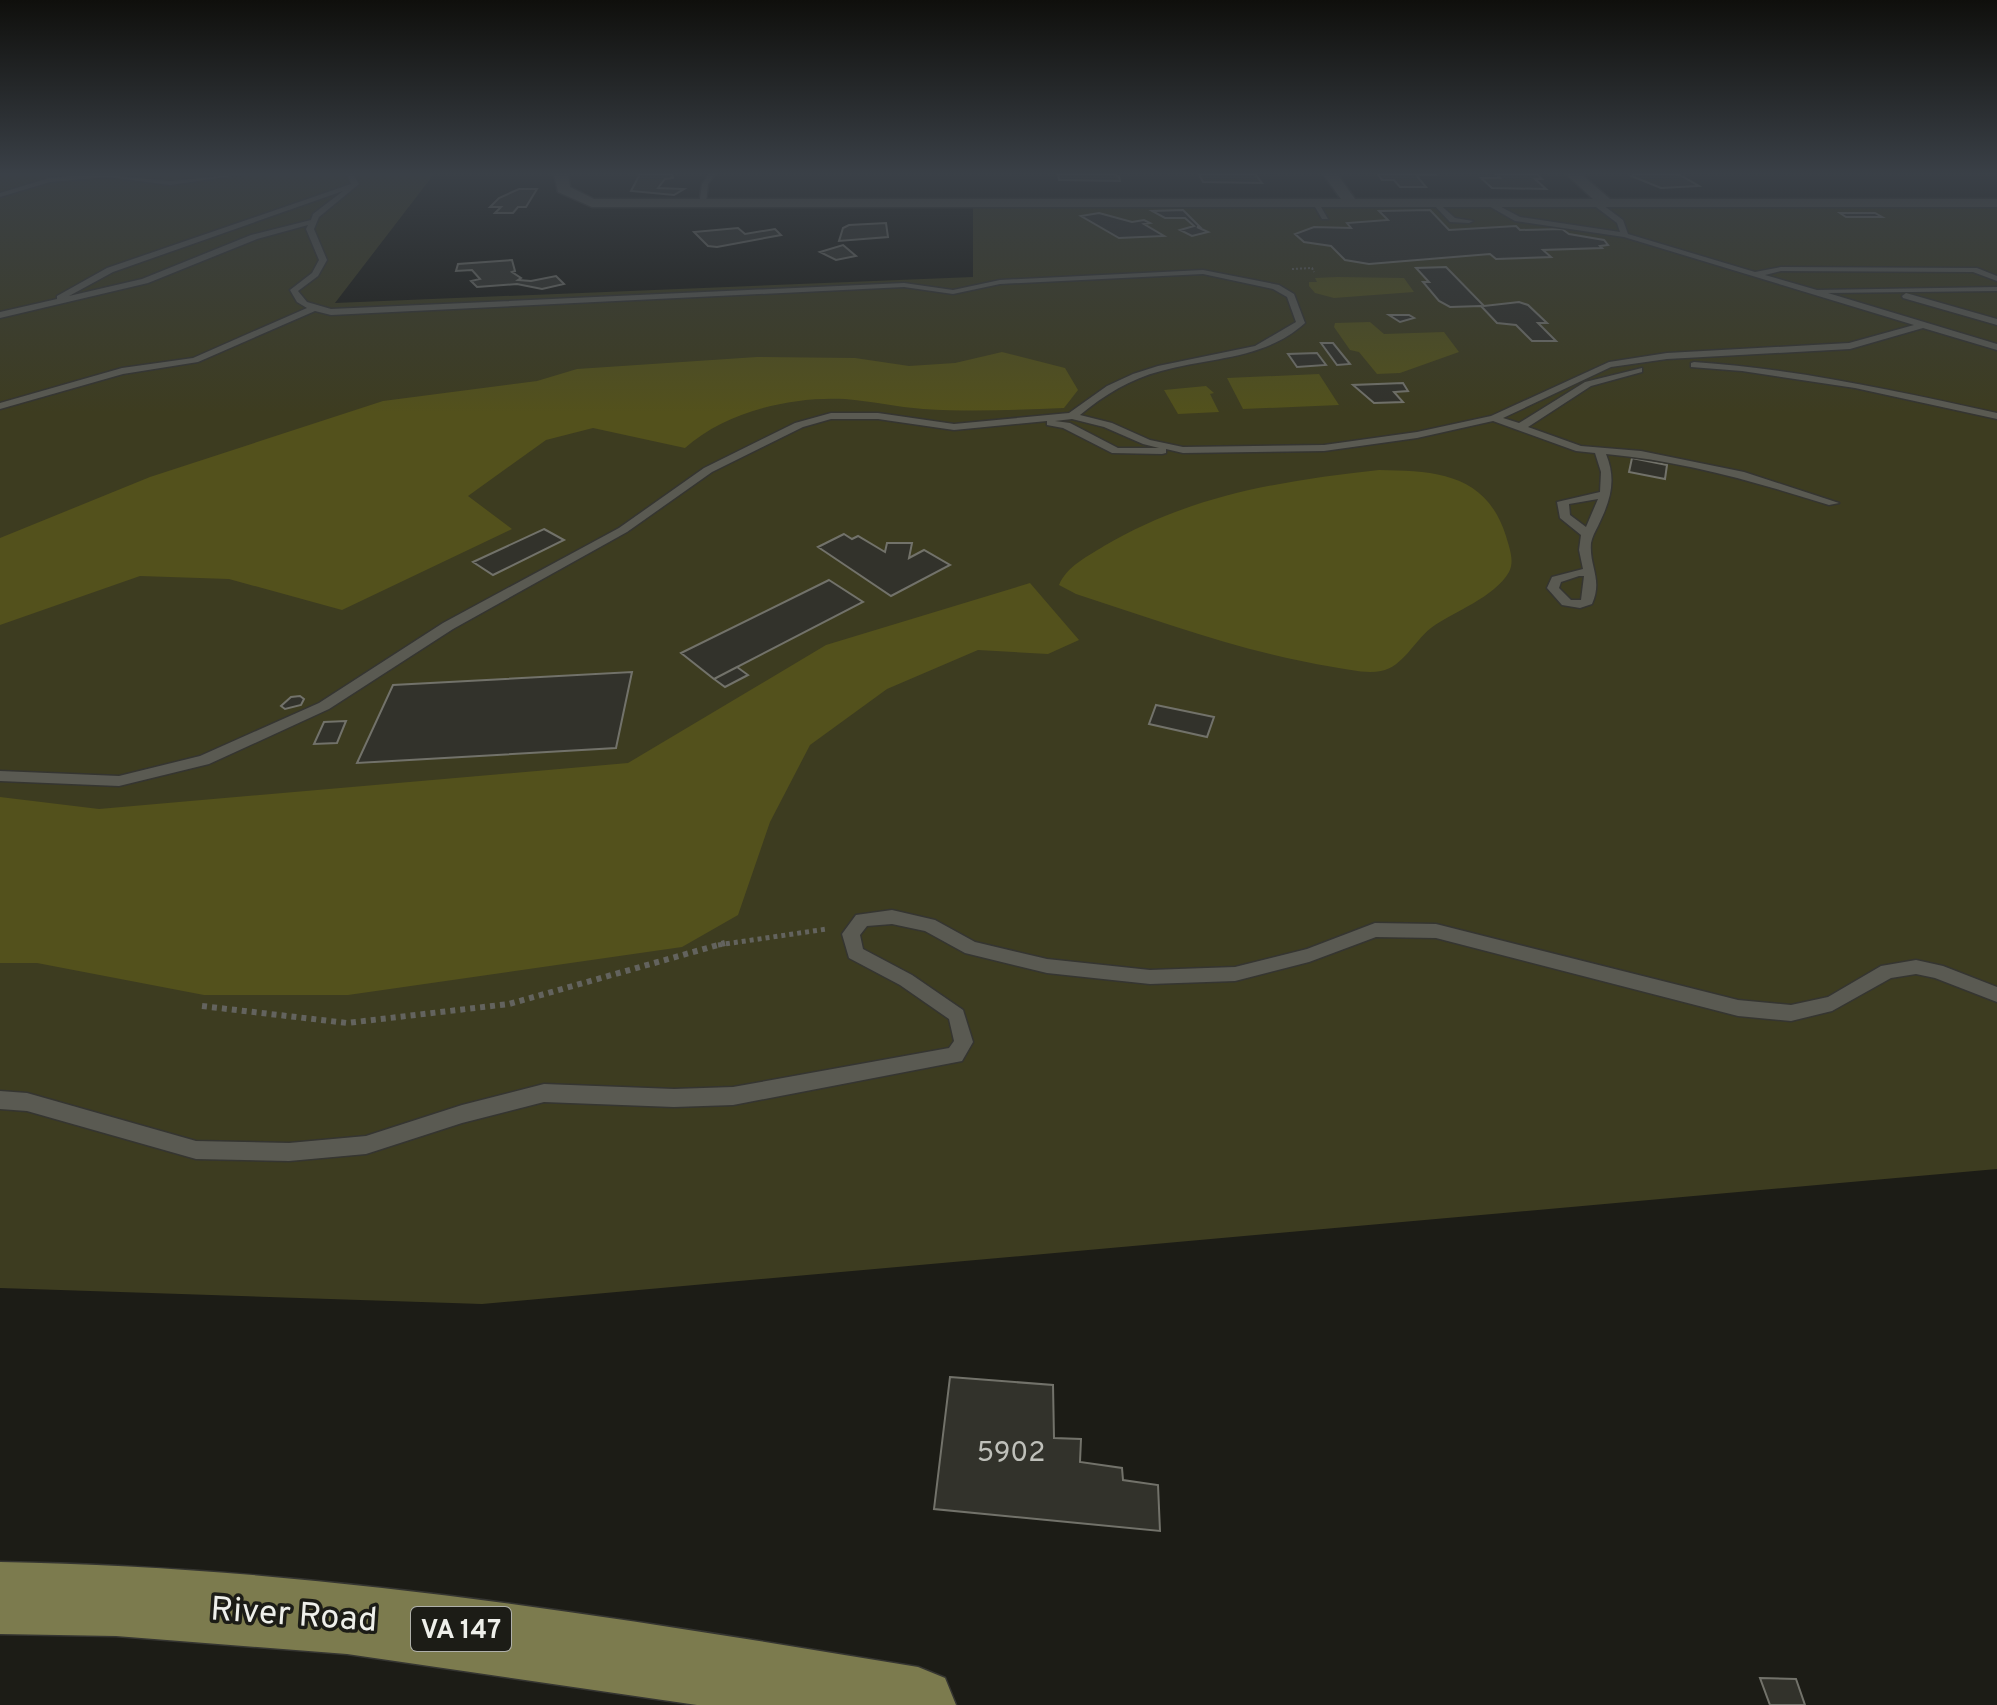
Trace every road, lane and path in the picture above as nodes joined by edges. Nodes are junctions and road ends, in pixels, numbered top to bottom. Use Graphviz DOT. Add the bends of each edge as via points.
graph roads {
  1 [pos="155,254"];
  2 [pos="213,254"];
  3 [pos="320,254"];
  4 [pos="1683,254"];
  5 [pos="1751,275"];
  6 [pos="1997,279"];
  7 [pos="1997,289"];
  8 [pos="1885,290"];
  9 [pos="1806,291"];
  10 [pos="56,301"];
  11 [pos="314,308"];
  12 [pos="0,315"];
  13 [pos="1997,322"];
  14 [pos="1923,325"];
  15 [pos="1997,347"];
  16 [pos="0,406"];
  17 [pos="1072,416"];
  18 [pos="1997,416"];
  19 [pos="1494,418"];
  20 [pos="1017,421"];
  21 [pos="1520,427"];
  22 [pos="1183,450"];
  23 [pos="1600,452"];
  24 [pos="1606,494"];
  25 [pos="1833,503"];
  26 [pos="1588,535"];
  27 [pos="1591,573"];
  28 [pos="0,776"];
  29 [pos="851,934"];
  30 [pos="1997,995"];
  31 [pos="202,1006"];
  32 [pos="0,1100"];
  33 [pos="0,1598"];
  34 [pos="918,1705"];
  1 -- 10 [label="lane" via="92,277"];
  2 -- 10 [label="lane" via="145,281"];
  3 -- 11 [label="lane" via="323,260 315,274 294,290"];
  4 -- 5 [label="lane"];
  5 -- 6 [label="lane" via="1781,269 1974,270"];
  5 -- 9 [label="lane"];
  7 -- 8 [label="lane"];
  8 -- 9 [label="lane"];
  8 -- 13 [label="lane"];
  9 -- 14 [label="lane"];
  10 -- 12 [label="lane"];
  11 -- 16 [label="lane" via="195,360 122,371"];
  11 -- 17 [label="lane" via="450,309 904,285 953,292 1000,282 1170,271 1253,280 1291,296 1297,307 1301,323 1256,350 1137,375"];
  14 -- 15 [label="lane"];
  14 -- 19 [label="lane" via="1850,346 1667,356 1609,365"];
  17 -- 20 [label="lane"];
  17 -- 22 [label="lane"];
  18 -- 21 [label="lane" via="1855,385 1707,364 1648,368 1588,384"];
  19 -- 21 [label="lane"];
  19 -- 22 [label="lane" via="1324,448"];
  20 -- 22 [label="lane" via="1066,425 1116,451"];
  20 -- 28 [label="lane" via="954,427 878,416 831,416 799,425 708,470 623,530 448,626 324,706 204,760 119,781"];
  21 -- 23 [label="lane"];
  23 -- 24 [label="lane" via="1609,474"];
  23 -- 25 [label="lane" via="1641,454 1744,475"];
  24 -- 26 [label="lane"];
  24 -- 26 [label="lane" via="1563,502 1564,516"];
  26 -- 27 [label="lane"];
  29 -- 30 [label="lane" via="862,920 892,917 929,925 971,948 1047,966 1150,977 1235,974 1309,955 1375,930 1407,929 1436,931 1738,1008 1791,1013 1832,1004 1887,971 1916,967"];
  29 -- 31 [label="path" via="827,929 736,940 509,1004 347,1023"];
  29 -- 32 [label="lane" via="855,953 957,1015 964,1042 955,1055 733,1096 544,1093 366,1145 289,1152 196,1150 27,1102"];
  33 -- 34 [label="main road, River Road / VA 147" via="330,1613 597,1649"];
}
